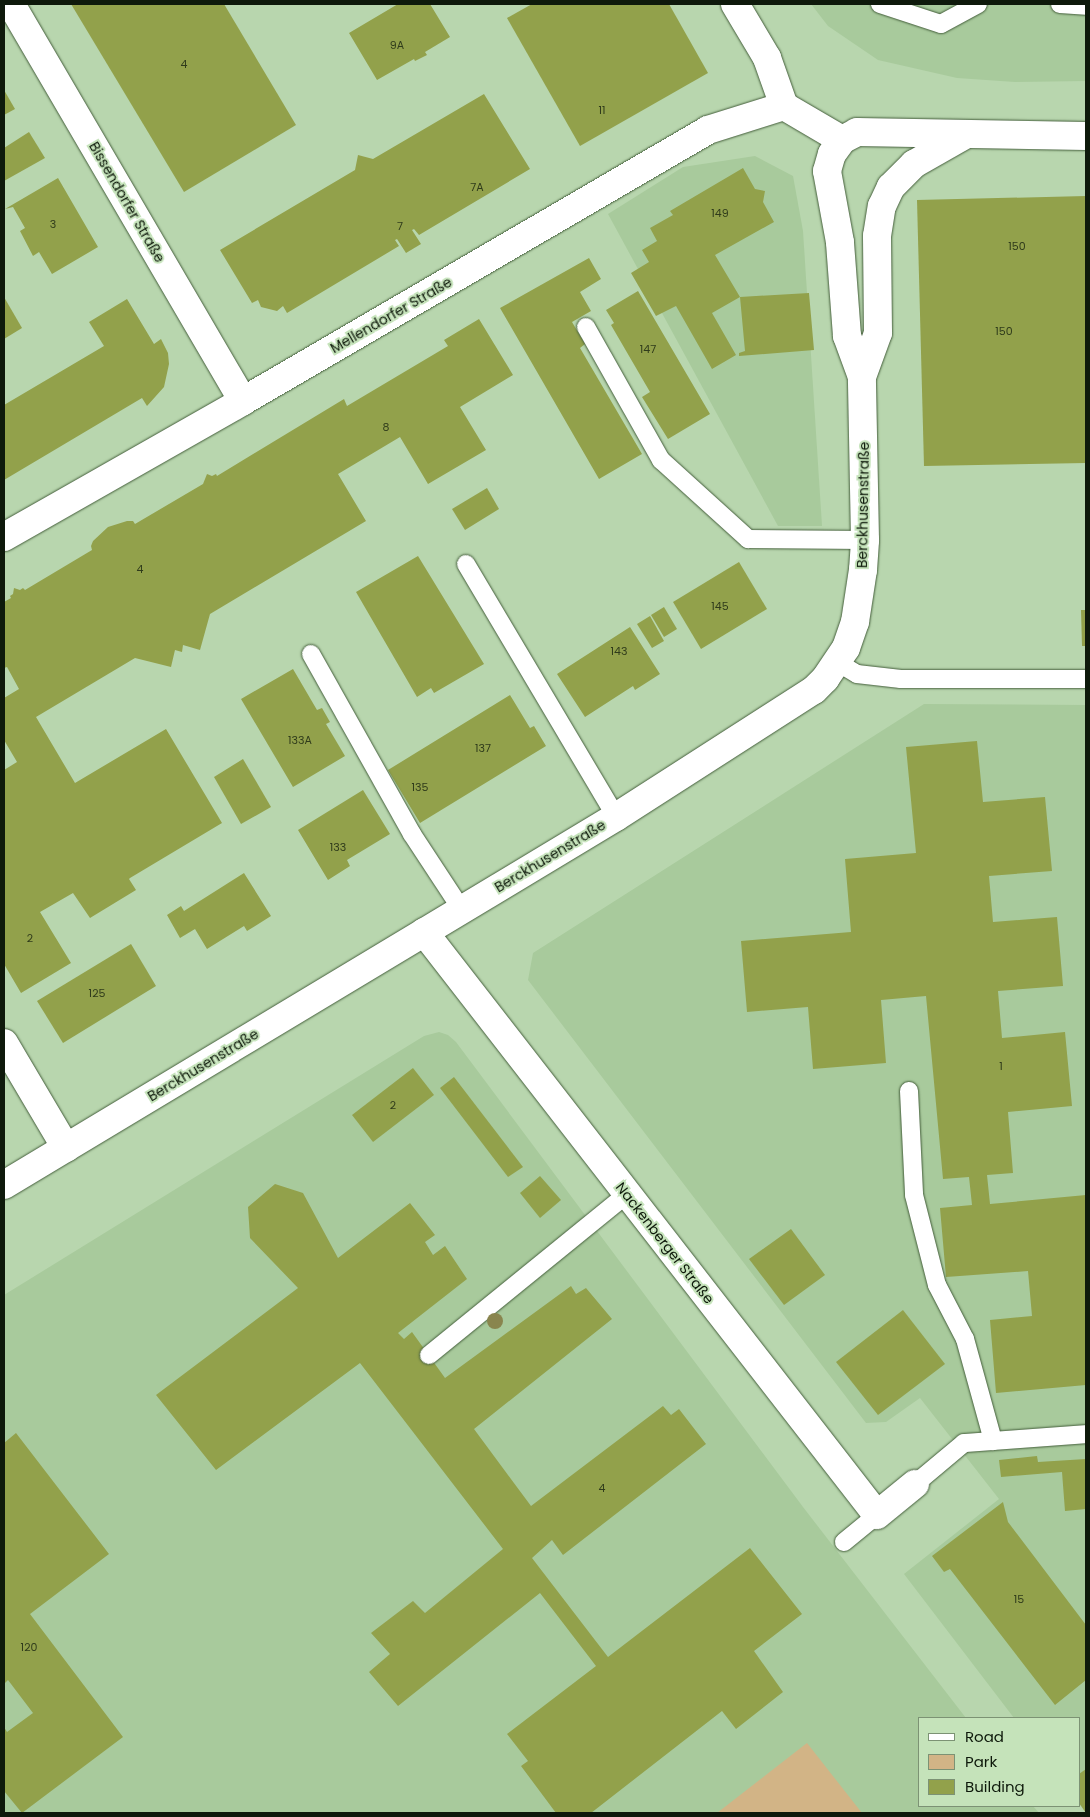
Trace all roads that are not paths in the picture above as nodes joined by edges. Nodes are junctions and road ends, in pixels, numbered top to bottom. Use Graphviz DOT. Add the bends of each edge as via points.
graph roads {
  1 [pos="11,4"];
  2 [pos="735,4"];
  3 [pos="880,4"];
  4 [pos="978,4"];
  5 [pos="1060,4"];
  6 [pos="1086,6"];
  7 [pos="784,106"];
  8 [pos="969,133"];
  9 [pos="1086,136"];
  10 [pos="842,140"];
  11 [pos="586,327"];
  12 [pos="862,377"];
  13 [pos="243,401"];
  14 [pos="4,537"];
  15 [pos="865,540"];
  16 [pos="466,564"];
  17 [pos="311,654"];
  18 [pos="837,662"];
  19 [pos="1086,679"];
  20 [pos="616,817"];
  21 [pos="462,910"];
  22 [pos="424,932"];
  23 [pos="4,1043"];
  24 [pos="909,1091"];
  25 [pos="66,1148"];
  26 [pos="4,1185"];
  27 [pos="627,1194"];
  28 [pos="429,1355"];
  29 [pos="1086,1434"];
  30 [pos="993,1441"];
  31 [pos="915,1484"];
  32 [pos="877,1515"];
  33 [pos="844,1542"];
  1 -- 13 [label="street, Bissendorfer Straße"];
  2 -- 7 [label="street" via="767,58"];
  3 -- 4 [label="lane" via="941,24"];
  5 -- 6 [label="lane"];
  7 -- 10 [label="street"];
  7 -- 13 [label="street, Mellendorfer Straße" via="708,130"];
  8 -- 9 [label="street"];
  8 -- 10 [label="street" via="871,131 857,132"];
  8 -- 12 [label="street, Berckhusenstraße" via="914,164 891,187 882,206 877,236 878,333"];
  10 -- 12 [label="street, Berckhusenstraße" via="832,154 827,171 840,242 847,336"];
  11 -- 15 [label="lane" via="661,460 748,539"];
  12 -- 15 [label="street, Berckhusenstraße"];
  13 -- 14 [label="street, Mellendorfer Straße"];
  15 -- 18 [label="street, Berckhusenstraße" via="855,622"];
  16 -- 20 [label="lane"];
  17 -- 21 [label="lane" via="412,834"];
  18 -- 19 [label="lane" via="857,674 902,679"];
  18 -- 20 [label="street, Berckhusenstraße" via="814,690"];
  20 -- 21 [label="street, Berckhusenstraße"];
  21 -- 22 [label="street, Berckhusenstraße"];
  22 -- 25 [label="street, Berckhusenstraße"];
  22 -- 27 [label="street, Nackenberger Straße"];
  23 -- 25 [label="street"];
  24 -- 30 [label="lane" via="914,1195 936,1285 965,1339"];
  25 -- 26 [label="street, Berckhusenstraße"];
  27 -- 28 [label="lane"];
  27 -- 32 [label="street, Nackenberger Straße"];
  29 -- 30 [label="lane"];
  30 -- 31 [label="lane" via="964,1443"];
  31 -- 32 [label="street"];
  32 -- 33 [label="lane"];
}
